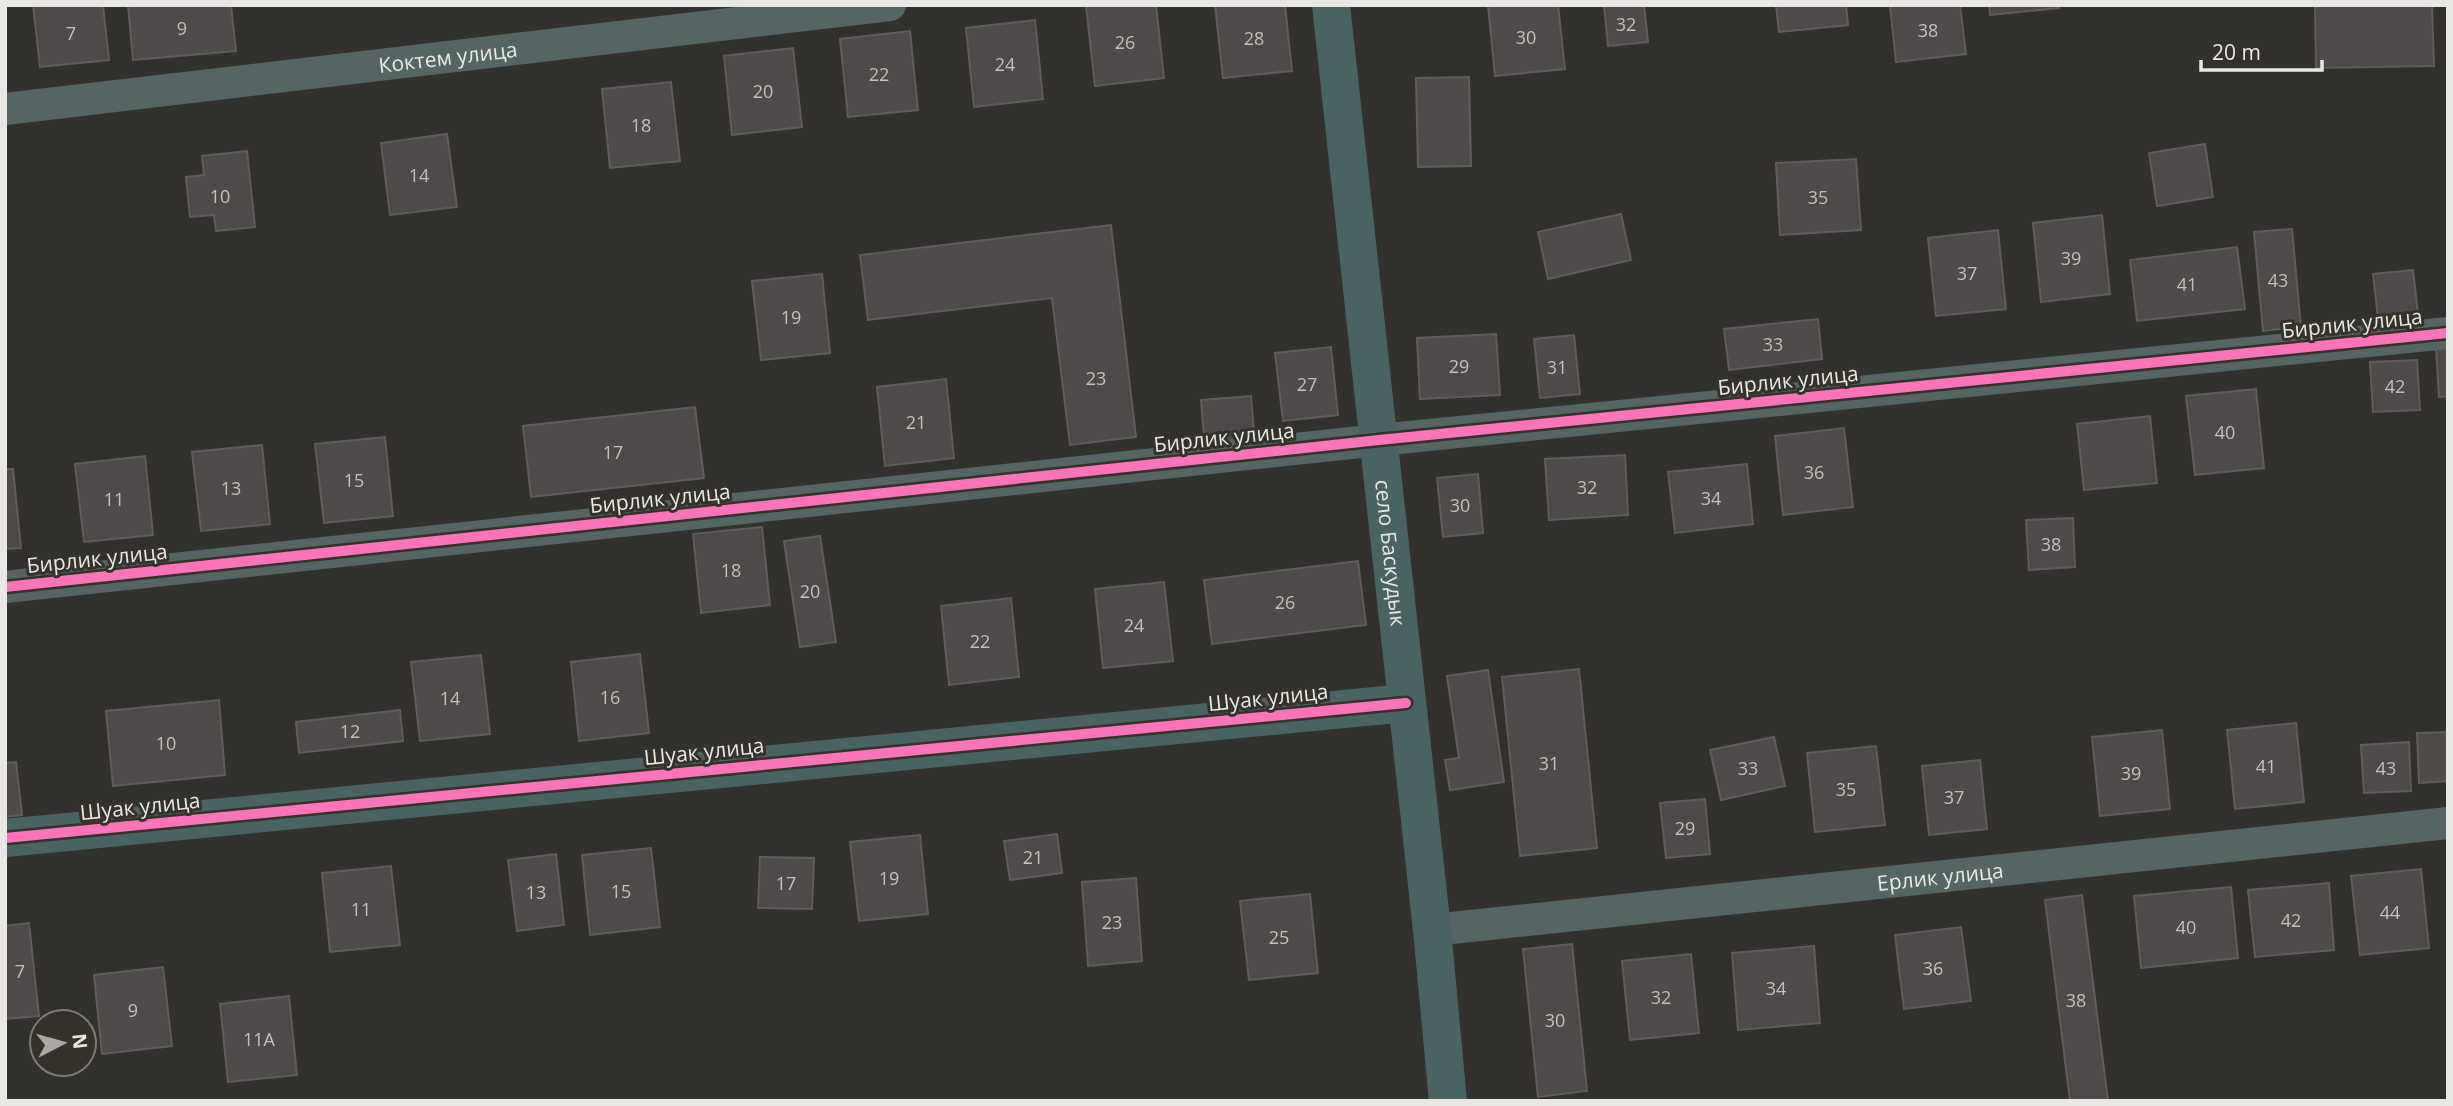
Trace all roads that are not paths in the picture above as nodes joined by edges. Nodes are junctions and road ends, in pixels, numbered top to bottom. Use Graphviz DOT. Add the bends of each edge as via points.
graph roads {
  1 [pos="890,5"];
  2 [pos="1331,5"];
  3 [pos="5,109"];
  4 [pos="2448,333"];
  5 [pos="1380,440"];
  6 [pos="5,587"];
  7 [pos="1406,703"];
  8 [pos="2448,823"];
  9 [pos="5,838"];
  10 [pos="1432,930"];
  11 [pos="1448,1101"];
  1 -- 3 [label="street, Коктем улица"];
  2 -- 5 [label="street, село Баскудык"];
  4 -- 5 [label="street, Бирлик улица"];
  5 -- 6 [label="street, Бирлик улица"];
  5 -- 7 [label="street, село Баскудык"];
  7 -- 9 [label="street, Шуак улица"];
  7 -- 10 [label="street, село Баскудык"];
  8 -- 10 [label="street, Ерлик улица"];
  10 -- 11 [label="street, село Баскудык"];
}
